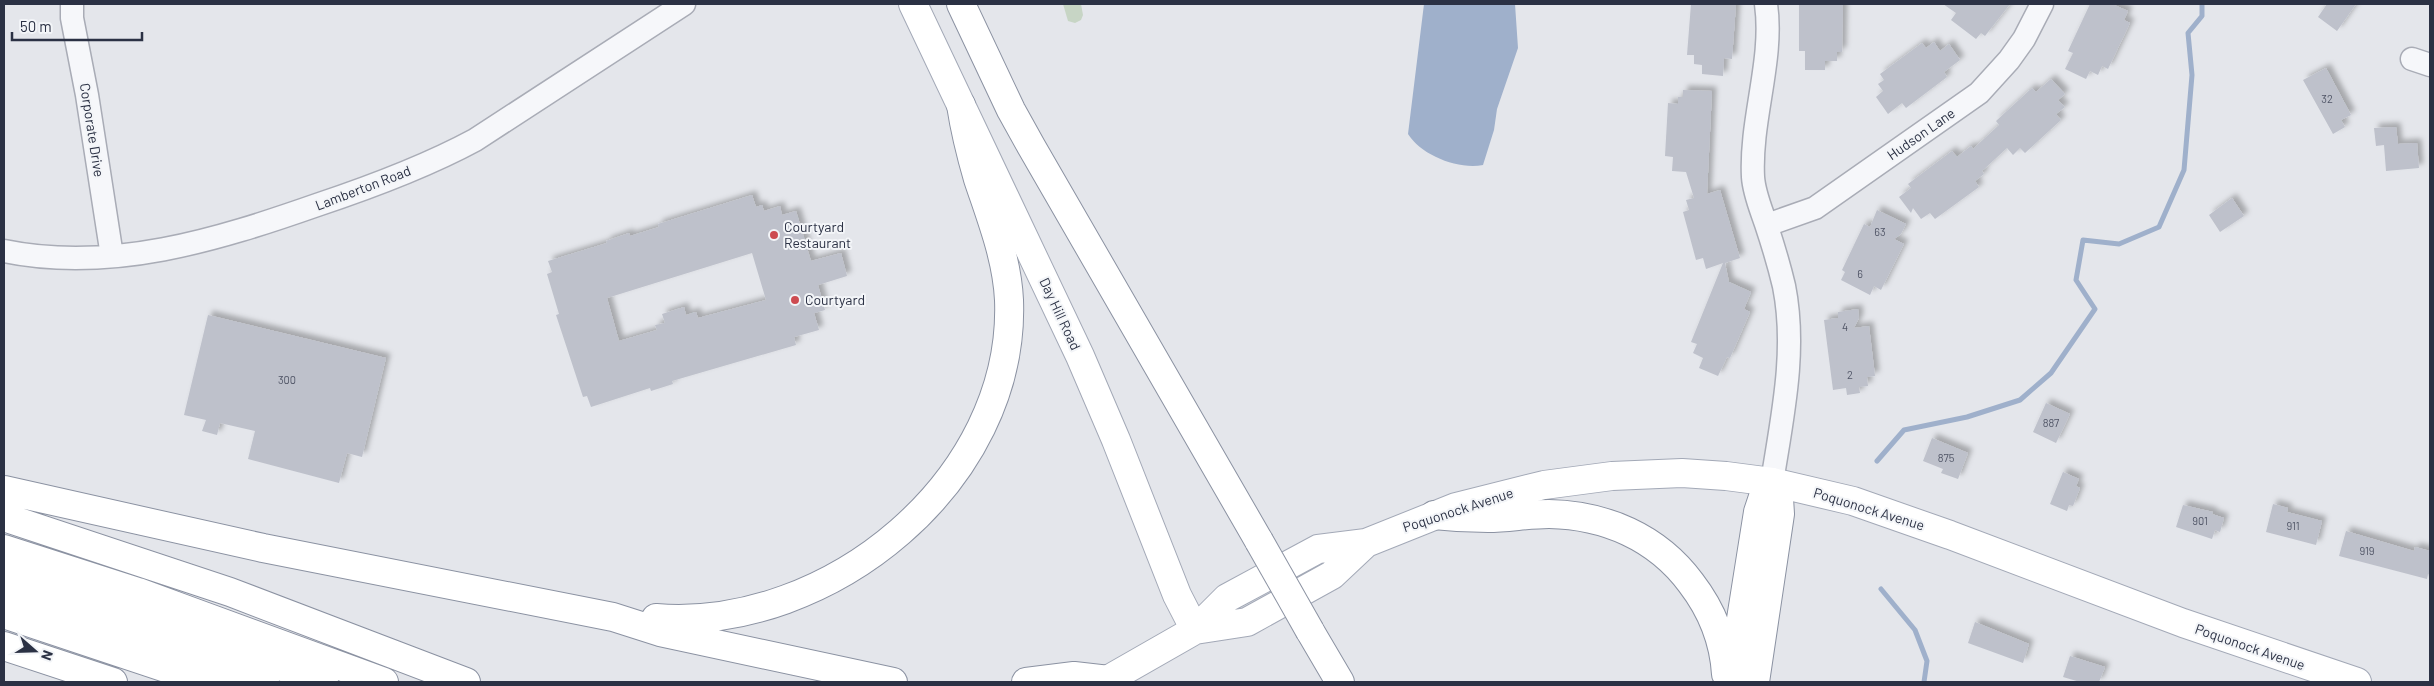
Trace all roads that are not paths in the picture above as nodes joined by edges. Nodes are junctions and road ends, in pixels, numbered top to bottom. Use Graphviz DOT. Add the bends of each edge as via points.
graph roads {
  1 [pos="72,4"];
  2 [pos="684,4"];
  3 [pos="913,4"];
  4 [pos="961,4"];
  5 [pos="1766,4"];
  6 [pos="2042,4"];
  7 [pos="961,105"];
  8 [pos="1766,225"];
  9 [pos="4,251"];
  10 [pos="112,256"];
  11 [pos="1772,482"];
  12 [pos="4,490"];
  13 [pos="1434,515"];
  14 [pos="4,517"];
  15 [pos="4,549"];
  16 [pos="4,570"];
  17 [pos="4,592"];
  18 [pos="4,614"];
  19 [pos="613,617"];
  20 [pos="1195,630"];
  21 [pos="4,646"];
  22 [pos="2328,678"];
  23 [pos="1107,681"];
  24 [pos="113,682"];
  25 [pos="208,682"];
  26 [pos="265,682"];
  27 [pos="324,682"];
  28 [pos="384,682"];
  29 [pos="466,682"];
  30 [pos="893,682"];
  31 [pos="1026,682"];
  32 [pos="1340,682"];
  33 [pos="1726,682"];
  34 [pos="1731,682"];
  35 [pos="1755,682"];
  36 [pos="2357,682"];
  1 -- 10 [label="street, Corporate Drive"];
  2 -- 10 [label="street, Lamberton Road" via="518,114 450,154 368,188 264,224 188,246"];
  3 -- 7 [label="main road, Day Hill Road"];
  4 -- 32 [label="main road, bridge" via="1010,110"];
  5 -- 8 [label="street" via="1766,42 1752,147 1753,180"];
  6 -- 8 [label="street, Hudson Lane" via="2024,39 1979,93 1814,208"];
  7 -- 19 [label="main road" via="971,155 1002,255 1009,316 1005,353 992,398 955,470 929,504 893,539 849,570 809,589 769,604 694,619"];
  7 -- 20 [label="main road, Day Hill Road" via="1084,365 1177,595"];
  8 -- 11 [label="street" via="1784,286 1789,331 1784,408"];
  9 -- 10 [label="street, Lamberton Road" via="37,257 85,259"];
  11 -- 13 [label="main road, Poquonock Avenue" via="1682,473 1591,478 1521,490"];
  11 -- 22 [label="main road, Poquonock Avenue" via="1876,508"];
  11 -- 34 [label="main road" via="1758,512"];
  11 -- 35 [label="main road" via="1779,498 1780,514"];
  12 -- 19 [label="main road" via="263,548"];
  13 -- 20 [label="main road, Poquonock Avenue" via="1366,543 1332,575 1246,622"];
  13 -- 33 [label="main road" via="1487,518 1543,514 1573,516 1620,527 1649,541 1687,576 1707,607 1723,650"];
  14 -- 29 [label="main road" via="230,592"];
  15 -- 28 [label="main road" via="138,592"];
  16 -- 27 [label="main road" via="136,613"];
  17 -- 26 [label="main road"];
  18 -- 25 [label="main road"];
  19 -- 30 [label="main road" via="660,632"];
  20 -- 23 [label="main road, Poquonock Avenue"];
  21 -- 24 [label="main road"];
  22 -- 36 [label="main road, Poquonock Avenue"];
  23 -- 31 [label="main road" via="1068,677"];
}
